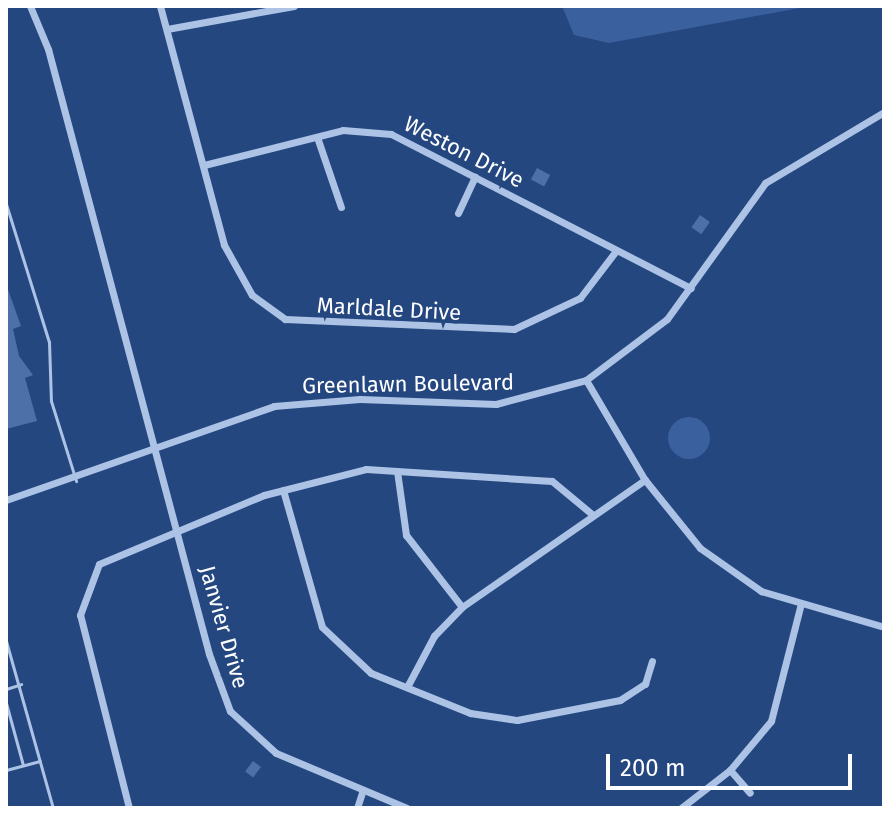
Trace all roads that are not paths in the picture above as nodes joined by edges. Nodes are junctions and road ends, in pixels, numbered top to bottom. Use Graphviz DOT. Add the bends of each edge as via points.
graph roads {
  1 [pos="30,6"];
  2 [pos="160,6"];
  3 [pos="294,6"];
  4 [pos="167,29"];
  5 [pos="884,112"];
  6 [pos="317,137"];
  7 [pos="204,165"];
  8 [pos="475,177"];
  9 [pos="6,204"];
  10 [pos="341,207"];
  11 [pos="458,213"];
  12 [pos="615,252"];
  13 [pos="691,288"];
  14 [pos="586,380"];
  15 [pos="154,448"];
  16 [pos="397,471"];
  17 [pos="645,480"];
  18 [pos="76,481"];
  19 [pos="283,490"];
  20 [pos="6,500"];
  21 [pos="593,515"];
  22 [pos="177,526"];
  23 [pos="462,607"];
  24 [pos="800,607"];
  25 [pos="884,627"];
  26 [pos="6,641"];
  27 [pos="652,661"];
  28 [pos="21,684"];
  29 [pos="407,687"];
  30 [pos="6,689"];
  31 [pos="6,703"];
  32 [pos="40,761"];
  33 [pos="23,765"];
  34 [pos="6,770"];
  35 [pos="730,770"];
  36 [pos="363,790"];
  37 [pos="750,793"];
  38 [pos="53,808"];
  39 [pos="129,808"];
  40 [pos="357,808"];
  41 [pos="407,808"];
  42 [pos="681,808"];
  1 -- 15 [label="street, Janvier Drive" via="48,49"];
  2 -- 4 [label="street, Marldale Drive"];
  3 -- 4 [label="street"];
  4 -- 7 [label="street, Marldale Drive"];
  5 -- 13 [label="street, Greenlawn Boulevard" via="765,183"];
  6 -- 7 [label="street, Weston Drive"];
  6 -- 8 [label="street, Weston Drive" via="391,134"];
  6 -- 10 [label="street"];
  7 -- 12 [label="street, Marldale Drive" via="224,245 252,295 285,319 314,325 514,329 580,298"];
  8 -- 11 [label="street"];
  8 -- 12 [label="street, Weston Drive"];
  9 -- 18 [label="lane" via="49,342 51,401"];
  12 -- 13 [label="street, Weston Drive"];
  13 -- 14 [label="street, Greenlawn Boulevard" via="653,333"];
  14 -- 15 [label="street, Greenlawn Boulevard" via="496,404 350,399 284,405"];
  14 -- 17 [label="street"];
  15 -- 18 [label="street, Greenlawn Boulevard"];
  15 -- 22 [label="street, Janvier Drive"];
  16 -- 19 [label="street" via="366,469"];
  16 -- 21 [label="street" via="552,481"];
  16 -- 23 [label="street" via="406,535"];
  17 -- 21 [label="street"];
  17 -- 24 [label="street" via="700,548 761,591"];
  18 -- 20 [label="street, Greenlawn Boulevard"];
  19 -- 22 [label="street"];
  19 -- 29 [label="street" via="322,627 371,673"];
  21 -- 23 [label="street"];
  22 -- 36 [label="street, Janvier Drive" via="230,711 276,753"];
  22 -- 39 [label="street" via="99,564 82,595 80,615"];
  23 -- 29 [label="street" via="434,636"];
  24 -- 25 [label="street"];
  24 -- 35 [label="street" via="771,721"];
  26 -- 28 [label="lane"];
  27 -- 29 [label="street" via="645,684 620,700 517,720 470,713"];
  28 -- 30 [label="lane"];
  28 -- 32 [label="lane"];
  31 -- 33 [label="lane"];
  32 -- 33 [label="lane"];
  32 -- 38 [label="lane"];
  33 -- 34 [label="lane"];
  35 -- 37 [label="street"];
  35 -- 42 [label="street"];
  36 -- 40 [label="street"];
  36 -- 41 [label="street, Janvier Drive"];
}
